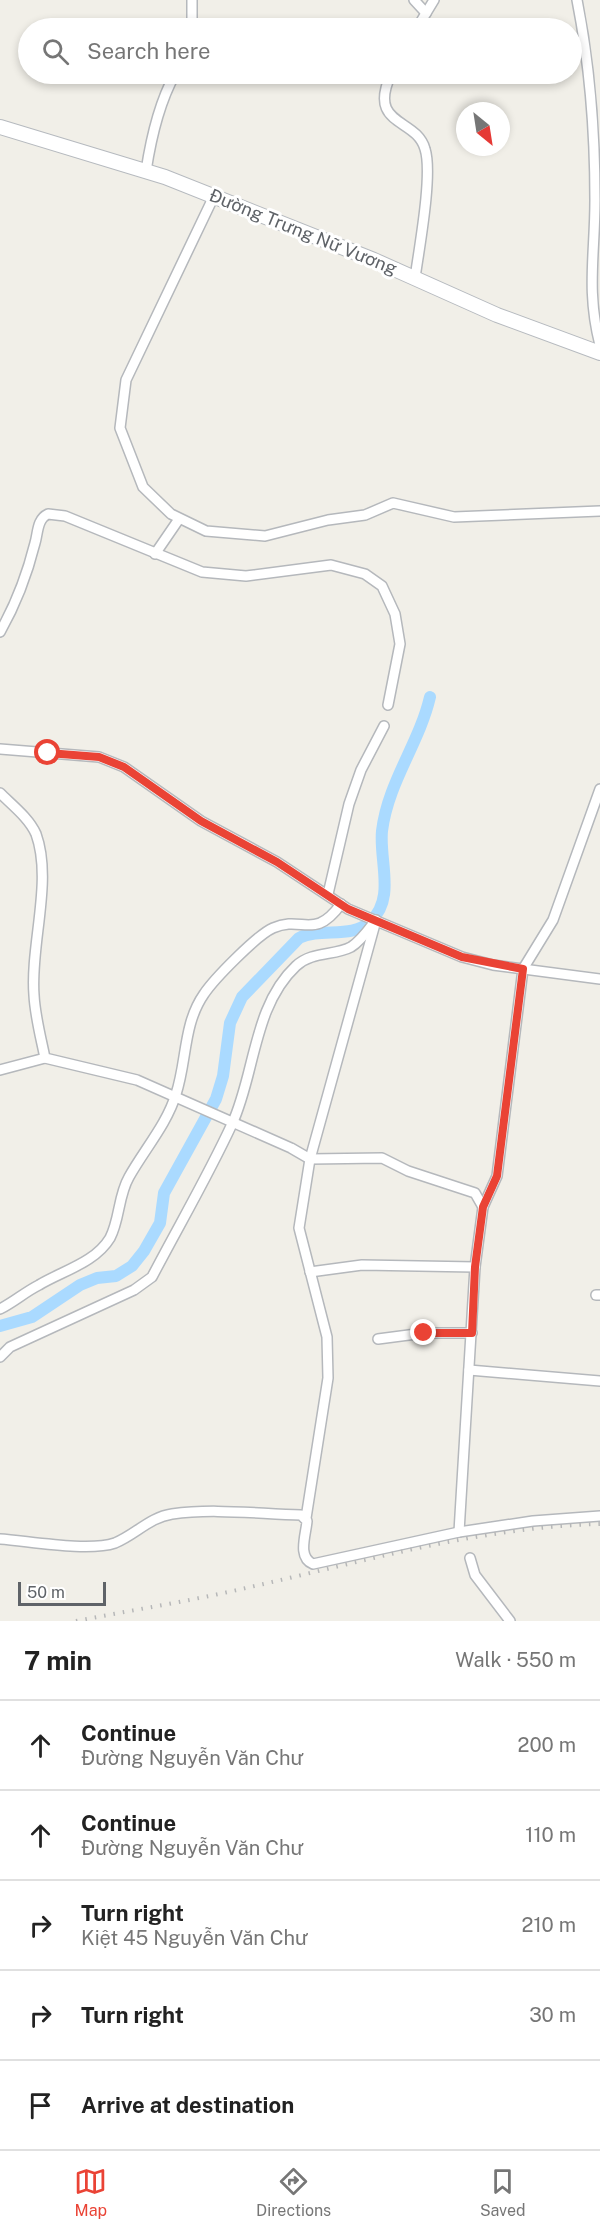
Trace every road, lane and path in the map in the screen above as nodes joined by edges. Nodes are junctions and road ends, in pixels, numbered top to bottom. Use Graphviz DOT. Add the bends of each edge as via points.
graph roads {
  1 [pos="192,0"];
  2 [pos="414,0"];
  3 [pos="434,0"];
  4 [pos="577,0"];
  5 [pos="426,13"];
  6 [pos="192,18"];
  7 [pos="423,18"];
  8 [pos="580,18"];
  9 [pos="582,32"];
  10 [pos="170,84"];
  11 [pos="388,84"];
  12 [pos="0,127"];
  13 [pos="146,171"];
  14 [pos="214,196"];
  15 [pos="415,278"];
  16 [pos="600,345"];
  17 [pos="600,353"];
  18 [pos="600,511"];
  19 [pos="177,523"];
  20 [pos="158,550"];
  21 [pos="0,632"];
  22 [pos="388,705"];
  23 [pos="384,726"];
  24 [pos="0,749"];
  25 [pos="600,789"];
  26 [pos="0,793"];
  27 [pos="328,894"];
  28 [pos="345,907"];
  29 [pos="371,919"];
  30 [pos="523,969"];
  31 [pos="600,979"];
  32 [pos="45,1058"];
  33 [pos="0,1070"];
  34 [pos="176,1096"];
  35 [pos="231,1123"];
  36 [pos="310,1159"];
  37 [pos="483,1207"];
  38 [pos="475,1267"];
  39 [pos="310,1272"];
  40 [pos="0,1309"];
  41 [pos="472,1333"];
  42 [pos="378,1339"];
  43 [pos="0,1358"];
  44 [pos="470,1370"];
  45 [pos="600,1382"];
  46 [pos="600,1516"];
  47 [pos="306,1518"];
  48 [pos="459,1532"];
  49 [pos="0,1539"];
  50 [pos="470,1557"];
  51 [pos="510,1621"];
  1 -- 6 [label="street"];
  2 -- 5 [label="street"];
  3 -- 5 [label="street"];
  4 -- 8 [label="street"];
  5 -- 7 [label="street"];
  9 -- 16 [label="street" via="594,110 595,200 590,283"];
  10 -- 13 [label="street"];
  11 -- 15 [label="street" via="386,108 421,141 426,152 424,210"];
  12 -- 13 [label="street, Đường Trưng Nữ Vương"];
  13 -- 14 [label="street, Đường Trưng Nữ Vương"];
  14 -- 15 [label="street, Đường Trưng Nữ Vương"];
  14 -- 19 [label="street" via="126,380 120,428 143,487"];
  15 -- 17 [label="street, Đường Trưng Nữ Vương" via="497,315"];
  18 -- 19 [label="street" via="454,517 393,503 365,515 265,536 215,533"];
  19 -- 20 [label="street"];
  20 -- 21 [label="street" via="65,516 48,514 39,523 23,583"];
  20 -- 22 [label="street" via="202,572 246,576 331,565 355,569 373,579 388,596 400,644"];
  23 -- 27 [label="street" via="355,786"];
  24 -- 27 [label="street" via="99,757 124,767 201,821"];
  25 -- 30 [label="street" via="553,920"];
  26 -- 32 [label="street" via="22,814 38,843 41,878 34,994"];
  27 -- 28 [label="street"];
  28 -- 29 [label="street"];
  28 -- 34 [label="street" via="317,925 271,929 210,986 198,1004 185,1042"];
  29 -- 30 [label="street" via="462,957"];
  29 -- 35 [label="street" via="351,947 315,955 296,966 273,997"];
  29 -- 36 [label="street"];
  30 -- 31 [label="street"];
  30 -- 37 [label="street" via="497,1176"];
  32 -- 33 [label="street"];
  32 -- 34 [label="street" via="137,1080"];
  34 -- 35 [label="street"];
  34 -- 40 [label="street" via="124,1186 115,1224 105,1244 87,1260"];
  35 -- 36 [label="street"];
  35 -- 43 [label="street" via="152,1278 10,1347"];
  36 -- 37 [label="street" via="382,1158 408,1171 475,1193"];
  36 -- 39 [label="street" via="299,1228"];
  37 -- 38 [label="street"];
  38 -- 39 [label="street" via="362,1265"];
  38 -- 41 [label="street"];
  39 -- 47 [label="street" via="327,1337 328,1378"];
  41 -- 42 [label="street" via="424,1333"];
  41 -- 44 [label="street"];
  44 -- 45 [label="street"];
  44 -- 48 [label="street"];
  46 -- 48 [label="street"];
  47 -- 48 [label="street" via="303,1554 312,1563"];
  47 -- 49 [label="street" via="244,1512 173,1513 119,1541 100,1546"];
  50 -- 51 [label="street" via="475,1575"];
}
